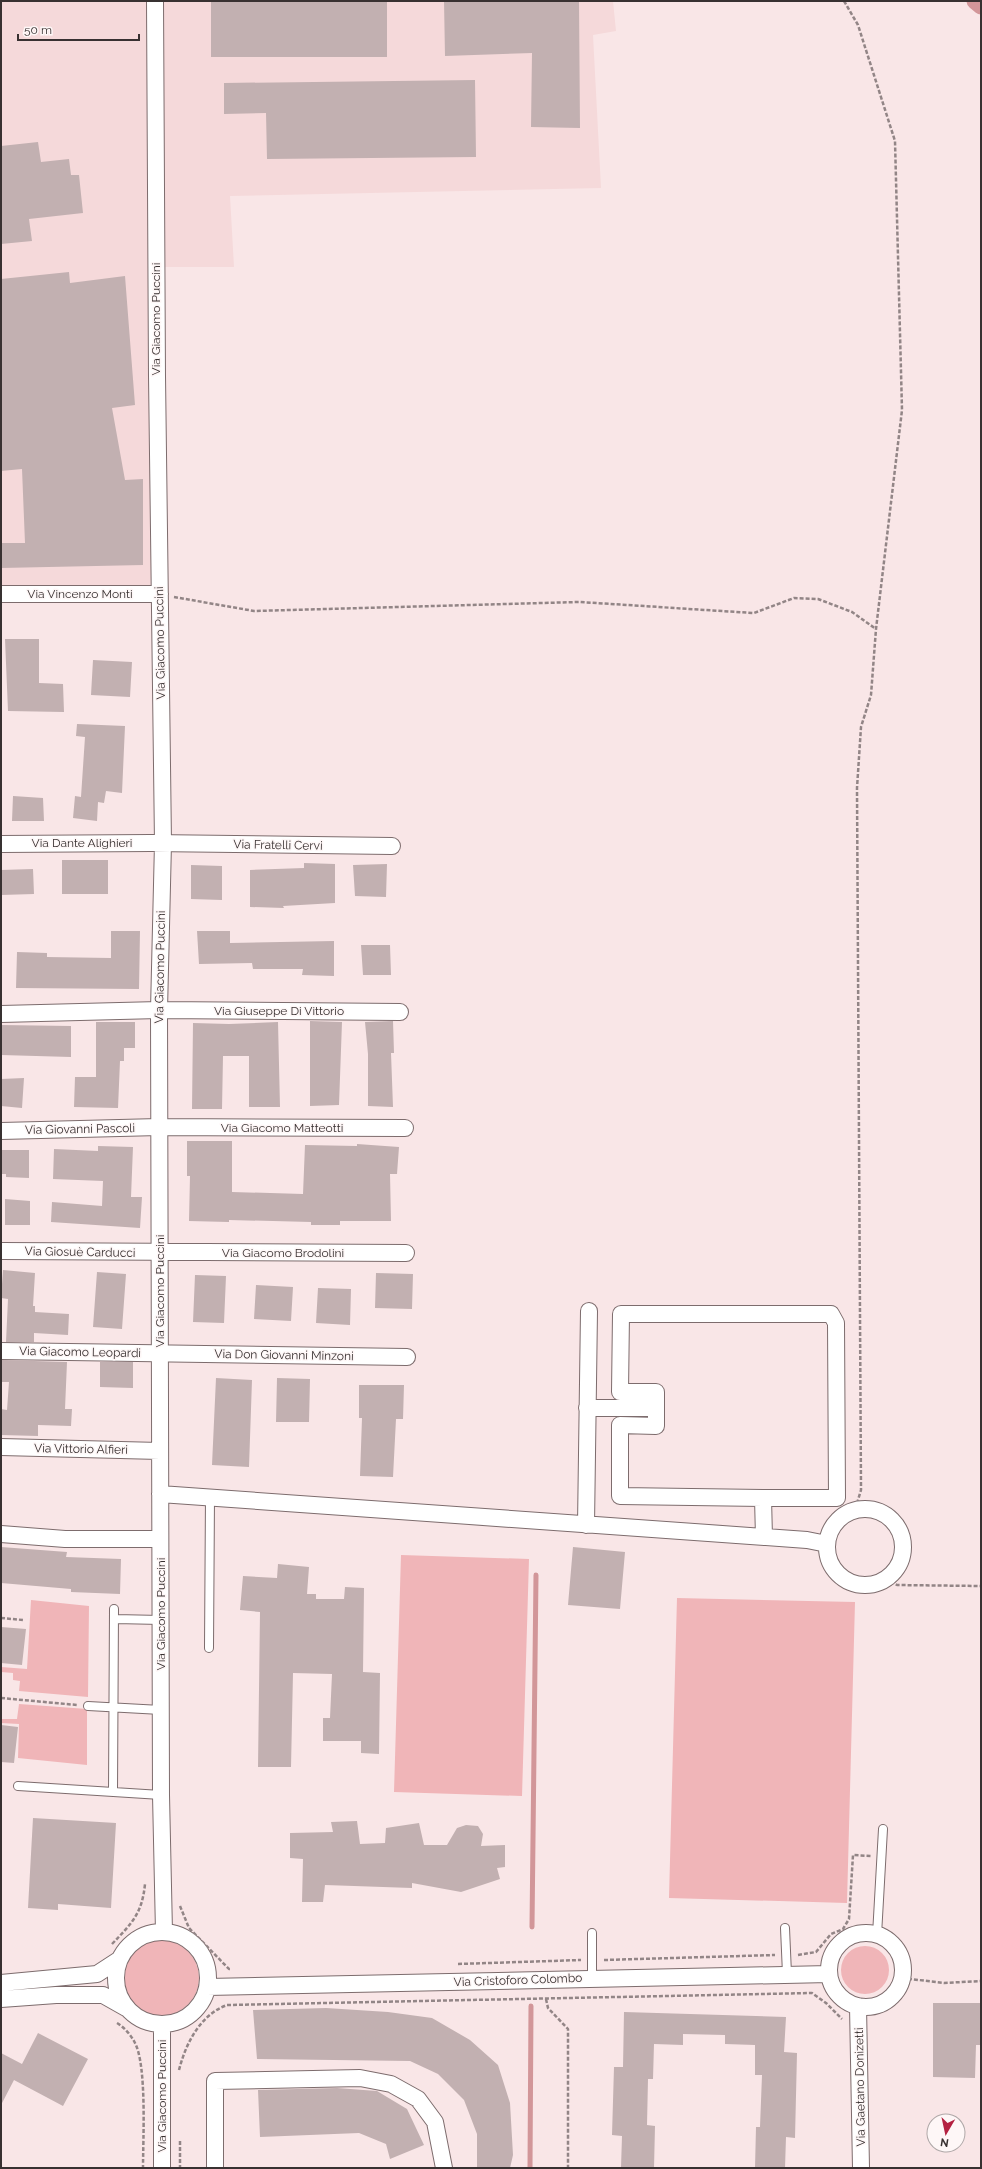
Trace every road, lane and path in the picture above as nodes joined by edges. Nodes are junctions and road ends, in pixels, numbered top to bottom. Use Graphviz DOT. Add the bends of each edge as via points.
graph roads {
  1 [pos="155,1"];
  2 [pos="844,1"];
  3 [pos="1,594"];
  4 [pos="160,594"];
  5 [pos="876,629"];
  6 [pos="163,843"];
  7 [pos="1,844"];
  8 [pos="392,846"];
  9 [pos="159,1010"];
  10 [pos="400,1012"];
  11 [pos="1,1014"];
  12 [pos="159,1127"];
  13 [pos="405,1128"];
  14 [pos="1,1131"];
  15 [pos="1,1251"];
  16 [pos="159,1252"];
  17 [pos="406,1253"];
  18 [pos="589,1311"];
  19 [pos="1,1351"];
  20 [pos="160,1353"];
  21 [pos="408,1357"];
  22 [pos="587,1408"];
  23 [pos="656,1408"];
  24 [pos="1,1447"];
  25 [pos="160,1451"];
  26 [pos="160,1494"];
  27 [pos="210,1497"];
  28 [pos="763,1498"];
  29 [pos="855,1510"];
  30 [pos="586,1525"];
  31 [pos="1,1534"];
  32 [pos="764,1537"];
  33 [pos="160,1540"];
  34 [pos="827,1544"];
  35 [pos="885,1579"];
  36 [pos="981,1586"];
  37 [pos="114,1609"];
  38 [pos="1,1618"];
  39 [pos="115,1619"];
  40 [pos="23,1620"];
  41 [pos="161,1620"];
  42 [pos="209,1648"];
  43 [pos="1,1698"];
  44 [pos="88,1706"];
  45 [pos="113,1708"];
  46 [pos="161,1710"];
  47 [pos="18,1786"];
  48 [pos="113,1792"];
  49 [pos="161,1795"];
  50 [pos="883,1829"];
  51 [pos="882,1856"];
  52 [pos="146,1881"];
  53 [pos="178,1902"];
  54 [pos="785,1928"];
  55 [pos="164,1932"];
  56 [pos="592,1933"];
  57 [pos="877,1935"];
  58 [pos="115,1953"];
  59 [pos="786,1955"];
  60 [pos="591,1960"];
  61 [pos="546,1961"];
  62 [pos="452,1964"];
  63 [pos="235,1969"];
  64 [pos="786,1974"];
  65 [pos="829,1974"];
  66 [pos="592,1978"];
  67 [pos="902,1978"];
  68 [pos="546,1979"];
  69 [pos="981,1981"];
  70 [pos="1,1983"];
  71 [pos="207,1987"];
  72 [pos="1,1999"];
  73 [pos="546,1999"];
  74 [pos="858,2006"];
  75 [pos="126,2008"];
  76 [pos="112,2020"];
  77 [pos="845,2023"];
  78 [pos="162,2024"];
  79 [pos="178,2072"];
  80 [pos="180,2138"];
  81 [pos="143,2168"];
  82 [pos="162,2168"];
  83 [pos="180,2168"];
  84 [pos="215,2168"];
  85 [pos="444,2168"];
  86 [pos="568,2168"];
  87 [pos="861,2168"];
  1 -- 4 [label="street, Via Giacomo Puccini"];
  2 -- 5 [label="path" via="858,25 895,141 902,410"];
  3 -- 4 [label="street, Via Vincenzo Monti"];
  4 -- 5 [label="path" via="254,611 579,602 754,613 794,598 818,599 852,612"];
  4 -- 6 [label="street, Via Giacomo Puccini"];
  5 -- 29 [label="path" via="872,695 861,727 857,788 861,1490"];
  6 -- 7 [label="street, Via Dante Alighieri"];
  6 -- 8 [label="street, Via Fratelli Cervi"];
  6 -- 9 [label="street, Via Giacomo Puccini"];
  9 -- 10 [label="street, Via Giuseppe Di Vittorio"];
  9 -- 11 [label="street, Via Giuseppe Di Vittorio"];
  9 -- 12 [label="street, Via Giacomo Puccini"];
  12 -- 13 [label="street, Via Giacomo Matteotti"];
  12 -- 14 [label="street, Via Giovanni Pascoli"];
  12 -- 16 [label="street, Via Giacomo Puccini"];
  15 -- 16 [label="street, Via Giosuè Carducci"];
  16 -- 17 [label="street, Via Giacomo Brodolini"];
  16 -- 20 [label="street, Via Giacomo Puccini"];
  18 -- 22 [label="street"];
  19 -- 20 [label="street, Via Giacomo Leopardi"];
  20 -- 21 [label="street, Via Don Giovanni Minzoni"];
  20 -- 25 [label="street, Via Giacomo Puccini"];
  22 -- 23 [label="street"];
  22 -- 30 [label="street"];
  23 -- 28 [label="street" via="656,1426 620,1426 620,1496"];
  23 -- 28 [label="street" via="656,1392 620,1392 621,1314 831,1314 836,1323 837,1498"];
  24 -- 25 [label="street, Via Vittorio Alfieri"];
  25 -- 26 [label="street, Via Giacomo Puccini"];
  26 -- 27 [label="street"];
  26 -- 33 [label="street, Via Giacomo Puccini"];
  27 -- 30 [label="street"];
  27 -- 42 [label="lane"];
  28 -- 32 [label="street"];
  29 -- 34 [label="street" via="836,1522"];
  29 -- 35 [label="street" via="879,1511 890,1517 898,1526 904,1549 895,1571"];
  30 -- 32 [label="street"];
  31 -- 33 [label="street" via="65,1539"];
  32 -- 34 [label="street"];
  33 -- 41 [label="street, Via Giacomo Puccini"];
  34 -- 35 [label="street" via="828,1556 841,1576 862,1585 874,1584"];
  35 -- 36 [label="path" via="898,1585"];
  37 -- 39 [label="lane"];
  38 -- 40 [label="path"];
  39 -- 41 [label="lane"];
  39 -- 45 [label="lane"];
  41 -- 46 [label="street, Via Giacomo Puccini"];
  43 -- 44 [label="path"];
  44 -- 45 [label="lane"];
  45 -- 46 [label="lane"];
  45 -- 48 [label="lane"];
  46 -- 49 [label="street, Via Giacomo Puccini"];
  47 -- 48 [label="lane"];
  48 -- 49 [label="lane"];
  49 -- 55 [label="street, Via Giacomo Puccini"];
  50 -- 51 [label="lane"];
  51 -- 57 [label="lane"];
  51 -- 59 [label="path" via="853,1855 849,1919 843,1929 831,1934 816,1952"];
  52 -- 58 [label="path" via="143,1903"];
  53 -- 63 [label="path" via="189,1928 229,1969"];
  54 -- 59 [label="lane"];
  55 -- 58 [label="street" via="138,1939"];
  55 -- 71 [label="street" via="180,1936 193,1944 203,1956 208,1972"];
  56 -- 60 [label="lane"];
  57 -- 65 [label="street" via="853,1936 843,1942 830,1962"];
  57 -- 67 [label="street" via="897,1950 902,1961"];
  58 -- 70 [label="street" via="97,1974"];
  58 -- 75 [label="street" via="116,1984"];
  59 -- 60 [label="path"];
  59 -- 64 [label="lane"];
  60 -- 61 [label="path"];
  60 -- 66 [label="lane"];
  61 -- 62 [label="path"];
  61 -- 68 [label="path"];
  64 -- 65 [label="street, Via Cristoforo Colombo"];
  64 -- 66 [label="street, Via Cristoforo Colombo"];
  65 -- 74 [label="street" via="838,1995"];
  66 -- 68 [label="street, Via Cristoforo Colombo"];
  67 -- 69 [label="path" via="944,1983"];
  67 -- 74 [label="street" via="891,1998 870,2007"];
  68 -- 71 [label="street, Via Cristoforo Colombo"];
  68 -- 73 [label="path"];
  71 -- 78 [label="street" via="196,2010 175,2023"];
  72 -- 75 [label="street" via="103,1995"];
  73 -- 77 [label="path" via="812,1993 826,2003"];
  73 -- 79 [label="path" via="227,2005 214,2010 194,2033 184,2051"];
  73 -- 86 [label="path" via="548,2008 568,2029"];
  74 -- 87 [label="street, Via Gaetano Donizetti"];
  75 -- 78 [label="street" via="149,2023"];
  76 -- 81 [label="path" via="123,2026 136,2044 142,2068"];
  78 -- 82 [label="street, Via Giacomo Puccini"];
  80 -- 83 [label="path"];
  84 -- 85 [label="street" via="215,2081 360,2078 391,2084 418,2100 435,2122"];
}
